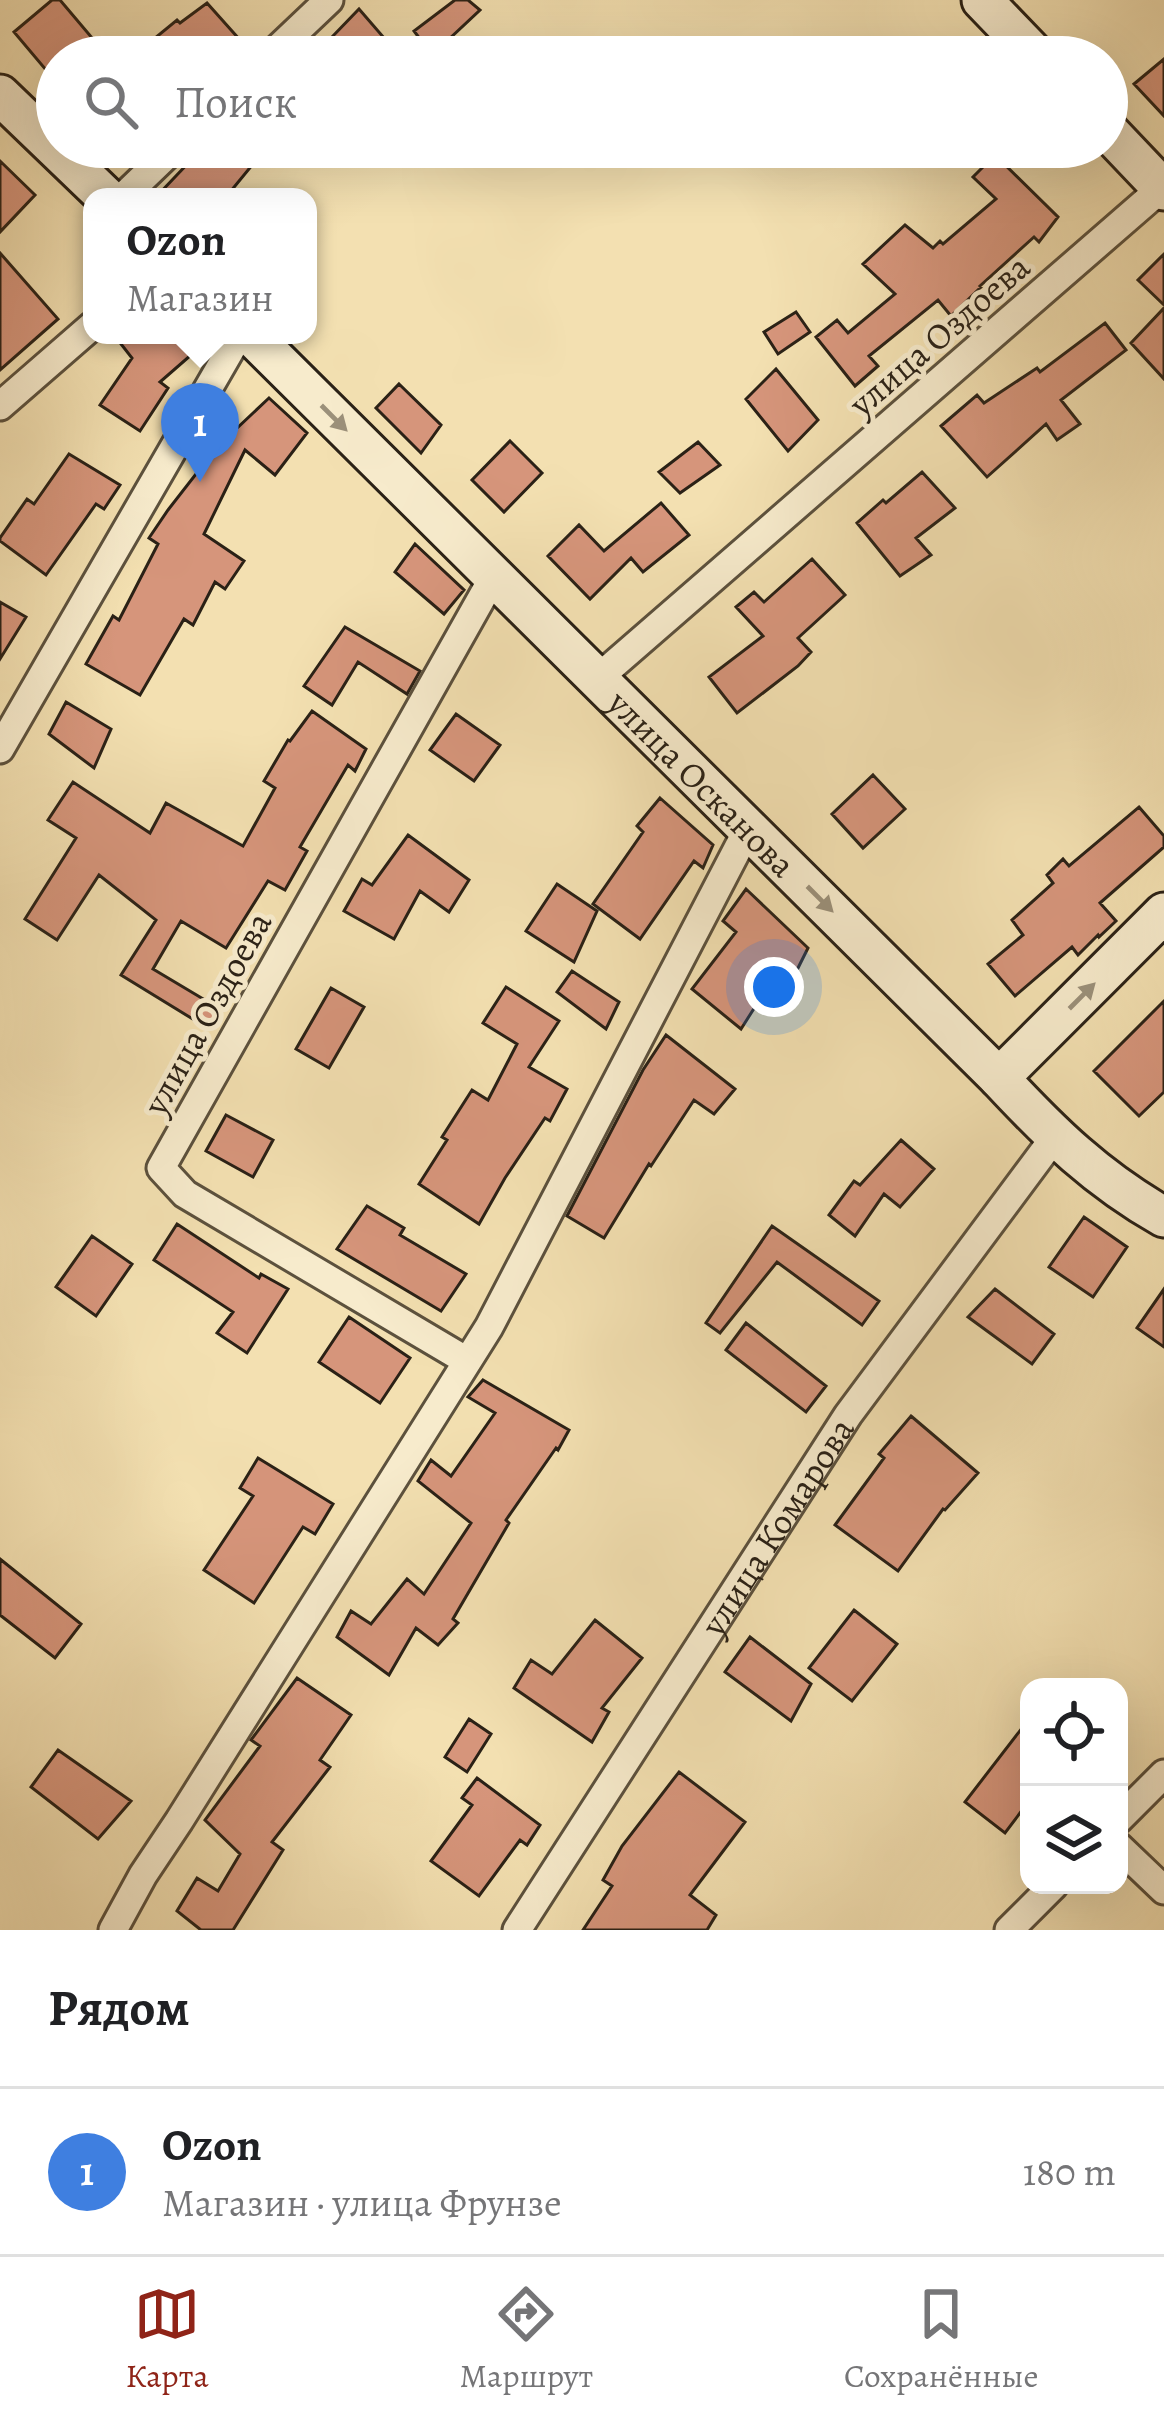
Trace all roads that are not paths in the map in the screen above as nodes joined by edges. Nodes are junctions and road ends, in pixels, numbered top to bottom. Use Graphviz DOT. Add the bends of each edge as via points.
graph roads {
  1 [pos="329,0"];
  2 [pos="982,0"];
  3 [pos="291,36"];
  4 [pos="1017,36"];
  5 [pos="0,95"];
  6 [pos="36,130"];
  7 [pos="1128,152"];
  8 [pos="1163,188"];
  9 [pos="83,334"];
  10 [pos="234,344"];
  11 [pos="260,344"];
  12 [pos="0,406"];
  13 [pos="494,576"];
  14 [pos="597,679"];
  15 [pos="0,749"];
  16 [pos="749,827"];
  17 [pos="1164,913"];
  18 [pos="1000,1078"];
  19 [pos="1054,1138"];
  20 [pos="1164,1217"];
  21 [pos="467,1361"];
  22 [pos="1164,1774"];
  23 [pos="1128,1810"];
  24 [pos="1128,1856"];
  25 [pos="1164,1890"];
  26 [pos="1045,1894"];
  27 [pos="113,1930"];
  28 [pos="518,1930"];
  29 [pos="1009,1930"];
  1 -- 3 [label="street"];
  2 -- 4 [label="main road"];
  5 -- 6 [label="main road"];
  7 -- 8 [label="main road"];
  8 -- 14 [label="street, улица Оздоева"];
  9 -- 12 [label="street"];
  10 -- 15 [label="street"];
  11 -- 13 [label="main road, улица Осканова, one-way"];
  13 -- 14 [label="main road, улица Осканова"];
  13 -- 21 [label="street, улица Оздоева" via="161,1168 184,1194"];
  14 -- 16 [label="main road, улица Осканова"];
  16 -- 18 [label="main road, улица Осканова, one-way"];
  16 -- 21 [label="street"];
  18 -- 17 [label="main road, one-way"];
  18 -- 19 [label="main road, улица Осканова"];
  19 -- 20 [label="main road, улица Осканова"];
  19 -- 28 [label="street, улица Комарова" via="848,1414"];
  21 -- 27 [label="street"];
  22 -- 23 [label="street"];
  24 -- 25 [label="street"];
  26 -- 29 [label="street"];
}
